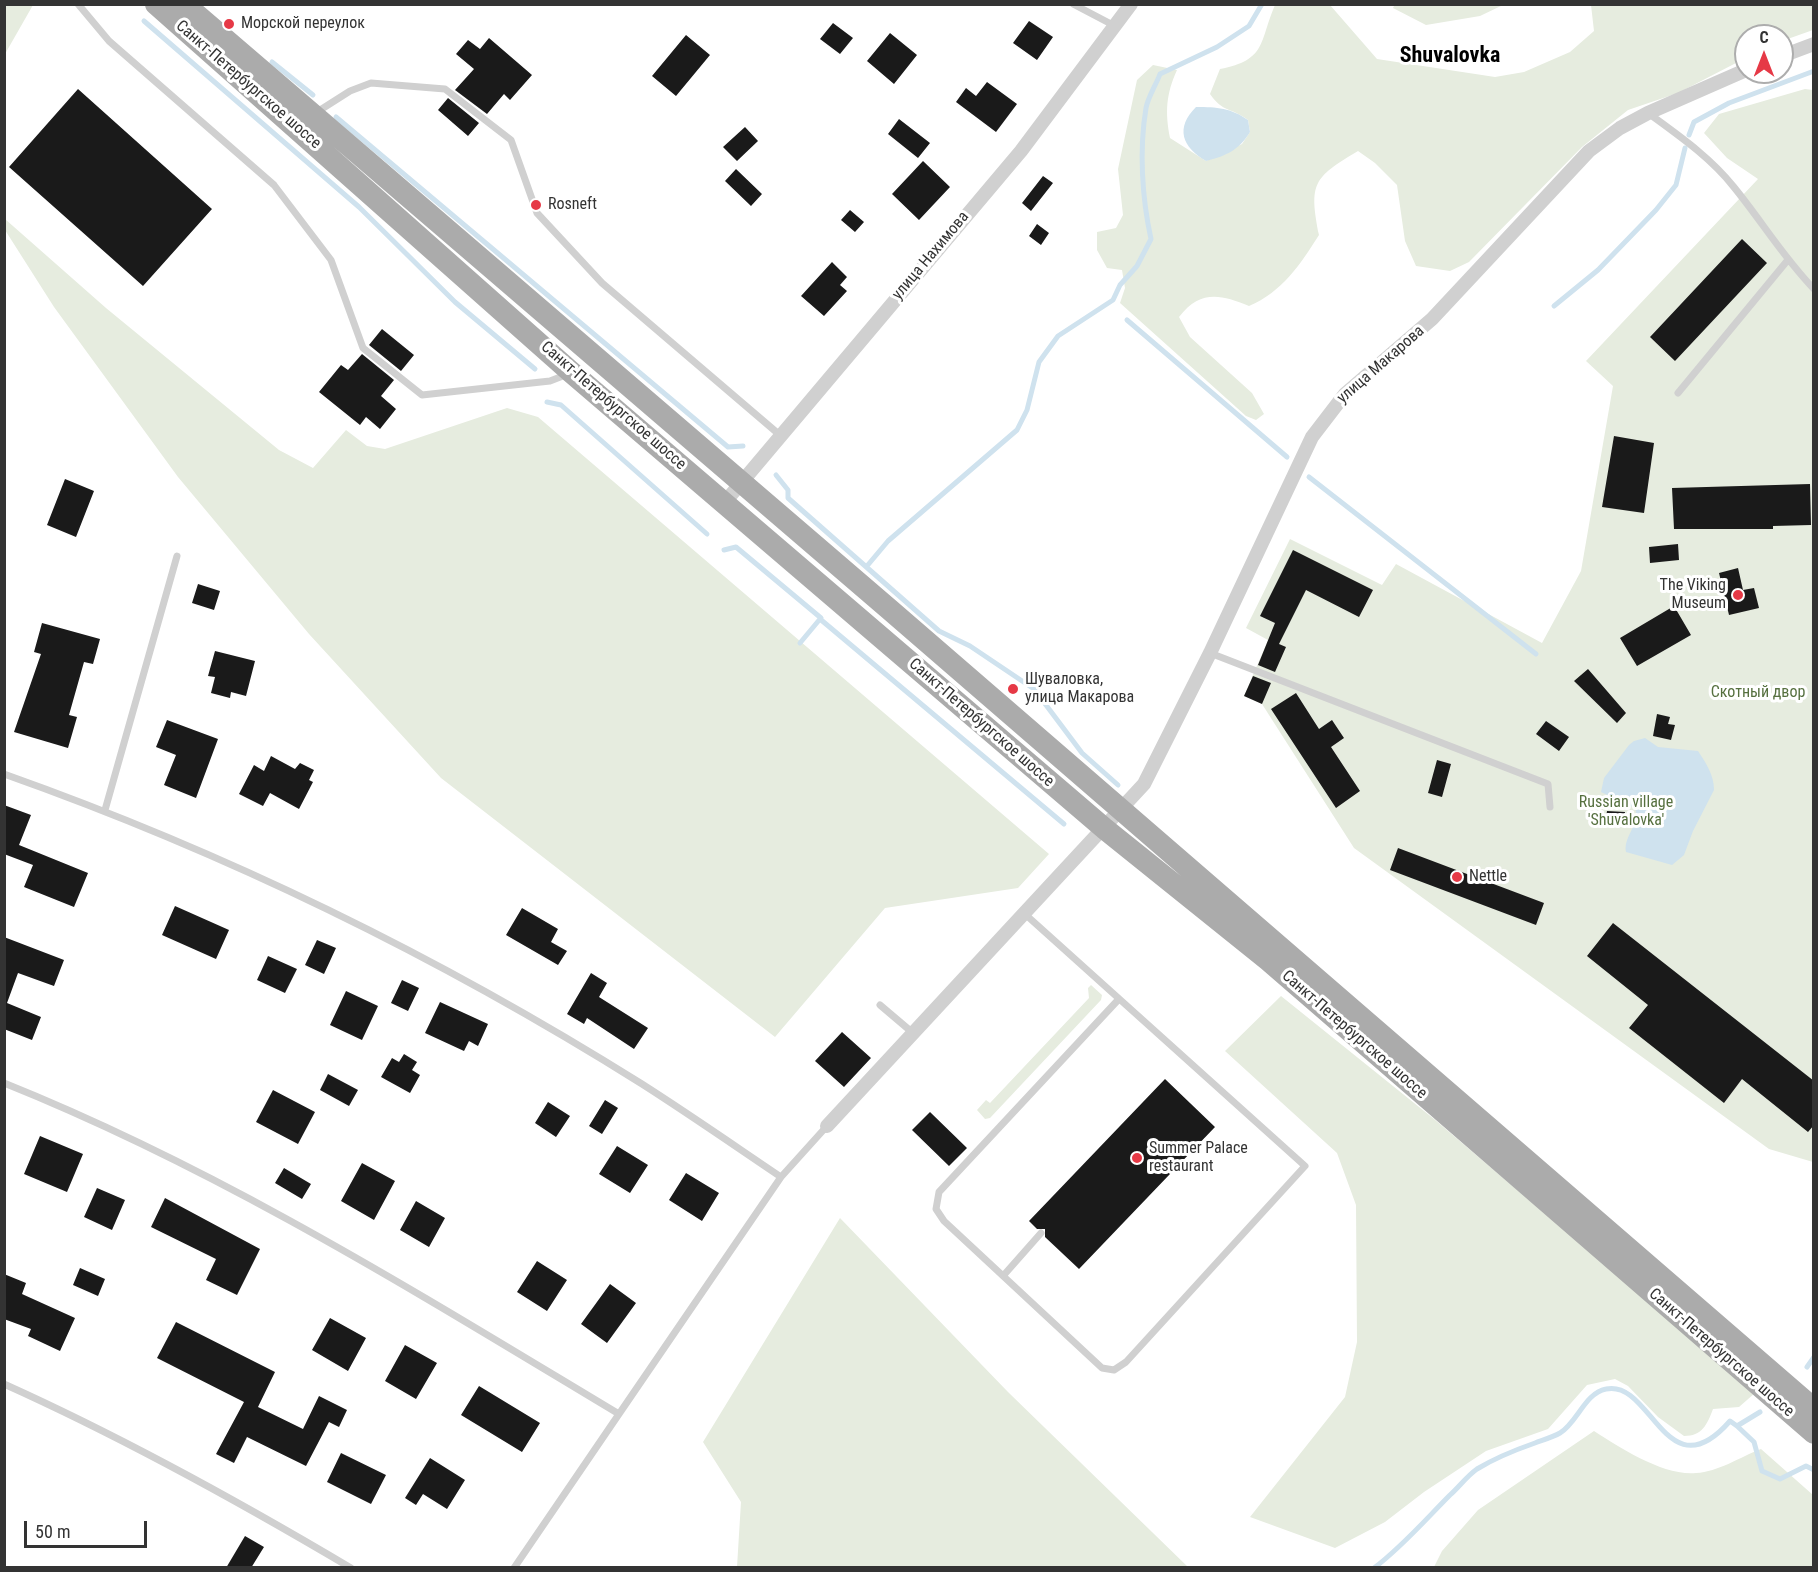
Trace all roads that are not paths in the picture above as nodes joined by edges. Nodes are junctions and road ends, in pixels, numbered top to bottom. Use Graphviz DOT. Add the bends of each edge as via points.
graph roads {
  1 [pos="78,4"];
  2 [pos="156,4"];
  3 [pos="184,4"];
  4 [pos="1073,4"];
  5 [pos="1131,4"];
  6 [pos="1113,25"];
  7 [pos="1814,44"];
  8 [pos="1794,52"];
  9 [pos="1734,75"];
  10 [pos="1648,113"];
  11 [pos="313,114"];
  12 [pos="1787,261"];
  13 [pos="1814,289"];
  14 [pos="571,372"];
  15 [pos="1678,393"];
  16 [pos="781,436"];
  17 [pos="743,483"];
  18 [pos="725,502"];
  19 [pos="177,556"];
  20 [pos="1210,653"];
  21 [pos="4,774"];
  22 [pos="1550,807"];
  23 [pos="105,810"];
  24 [pos="1122,810"];
  25 [pos="1105,829"];
  26 [pos="1026,915"];
  27 [pos="1118,1000"];
  28 [pos="880,1005"];
  29 [pos="913,1034"];
  30 [pos="4,1083"];
  31 [pos="827,1126"];
  32 [pos="781,1177"];
  33 [pos="1041,1233"];
  34 [pos="1003,1276"];
  35 [pos="4,1384"];
  36 [pos="1814,1409"];
  37 [pos="619,1414"];
  38 [pos="1814,1433"];
  39 [pos="351,1568"];
  40 [pos="514,1568"];
  1 -- 14 [label="lane" via="110,41 274,184 331,260 363,348 422,395 550,381"];
  2 -- 14 [label="main road, Санкт-Петербургское шоссе"];
  3 -- 11 [label="main road, Санкт-Петербургское шоссе"];
  4 -- 6 [label="lane"];
  5 -- 6 [label="street, улица Нахимова"];
  6 -- 16 [label="street, улица Нахимова" via="1021,151"];
  7 -- 8 [label="street"];
  9 -- 10 [label="street, улица Макарова"];
  10 -- 12 [label="lane" via="1687,141 1732,184"];
  10 -- 20 [label="street, улица Макарова" via="1588,151 1432,320 1327,414 1312,437"];
  11 -- 16 [label="lane" via="371,83 445,89 511,140 537,213 602,283"];
  11 -- 17 [label="main road, Санкт-Петербургское шоссе"];
  12 -- 13 [label="lane"];
  12 -- 15 [label="lane"];
  14 -- 18 [label="main road, Санкт-Петербургское шоссе"];
  16 -- 17 [label="street, улица Нахимова"];
  17 -- 18 [label="street, улица Нахимова"];
  17 -- 24 [label="main road, Санкт-Петербургское шоссе"];
  18 -- 25 [label="main road, Санкт-Петербургское шоссе"];
  19 -- 23 [label="lane"];
  20 -- 22 [label="lane" via="1548,784"];
  20 -- 24 [label="street, улица Макарова" via="1144,784"];
  21 -- 23 [label="lane"];
  23 -- 32 [label="lane" via="235,865 446,971 642,1084"];
  24 -- 25 [label="street, улица Макарова"];
  24 -- 36 [label="main road, Санкт-Петербургское шоссе"];
  25 -- 26 [label="street, улица Макарова"];
  25 -- 38 [label="main road, Санкт-Петербургское шоссе" via="1277,968"];
  26 -- 27 [label="lane"];
  26 -- 29 [label="street, улица Макарова"];
  27 -- 34 [label="lane" via="939,1192 936,1209 944,1221"];
  27 -- 34 [label="lane" via="1305,1166 1126,1362 1114,1370 1102,1368"];
  28 -- 29 [label="lane"];
  29 -- 31 [label="street, улица Макарова"];
  30 -- 37 [label="lane" via="177,1161 308,1228"];
  31 -- 32 [label="lane"];
  32 -- 37 [label="lane"];
  33 -- 34 [label="lane"];
  35 -- 39 [label="lane" via="135,1445 231,1496"];
  37 -- 40 [label="lane"];
}
